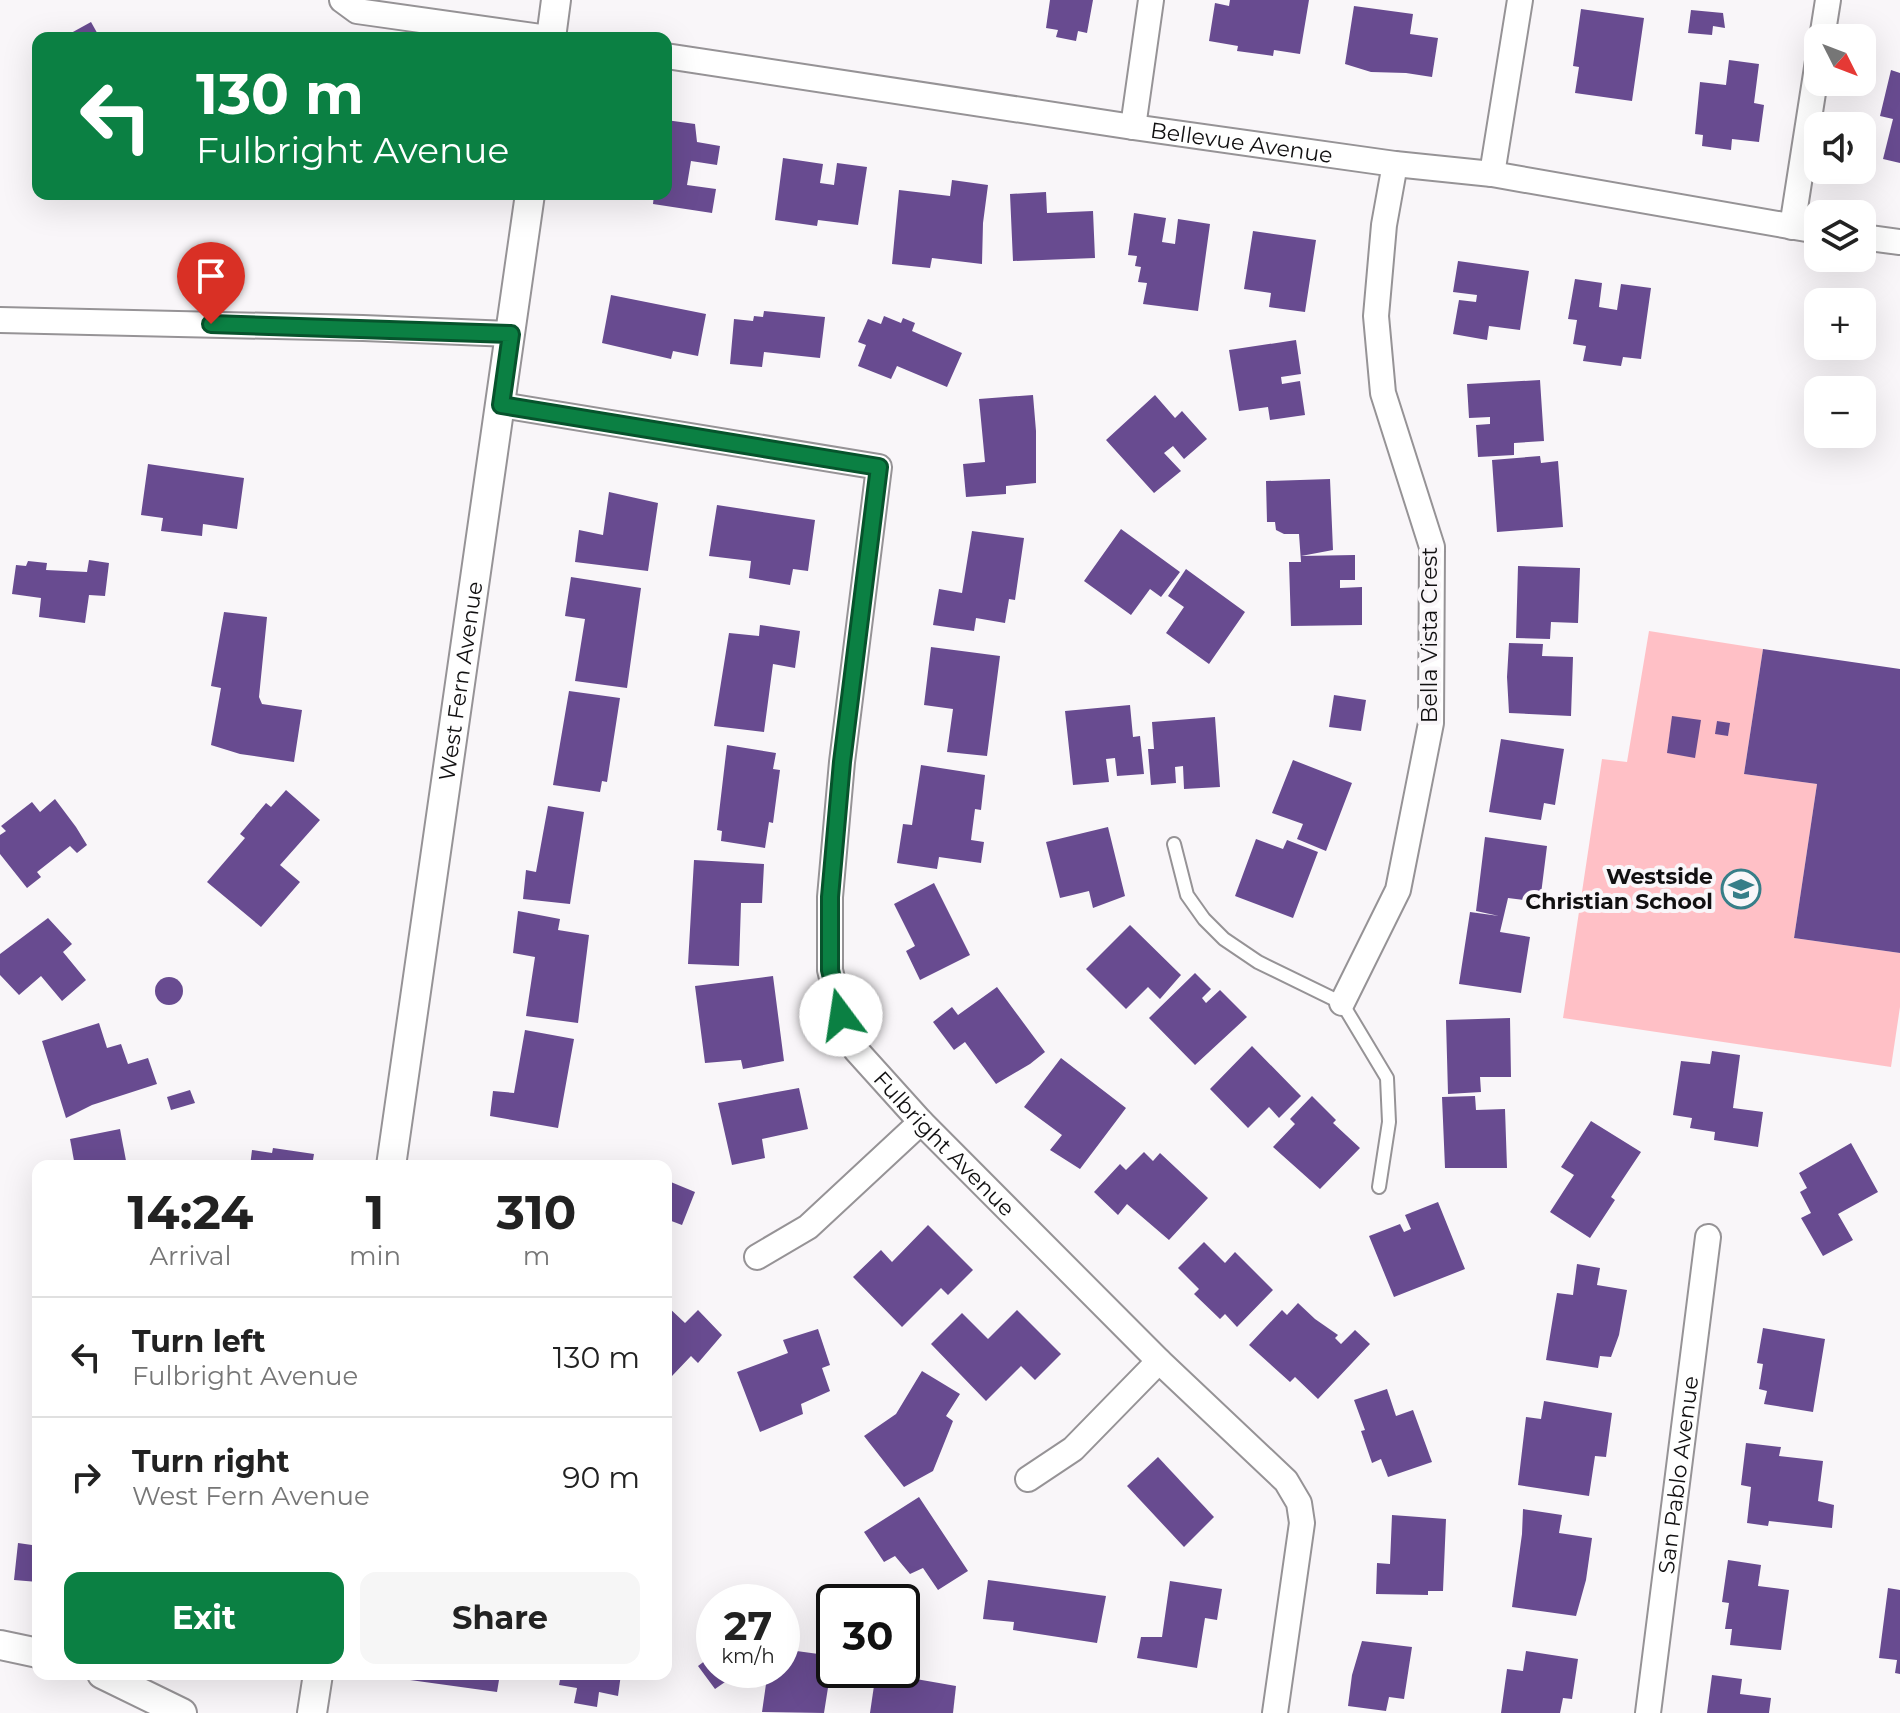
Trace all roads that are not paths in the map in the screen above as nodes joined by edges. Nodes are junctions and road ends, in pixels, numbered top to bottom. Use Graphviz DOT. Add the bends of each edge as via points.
graph roads {
  1 [pos="342,0"];
  2 [pos="556,0"];
  3 [pos="1151,0"];
  4 [pos="1520,0"];
  5 [pos="1828,0"];
  6 [pos="1824,24"];
  7 [pos="506,32"];
  8 [pos="550,32"];
  9 [pos="672,57"];
  10 [pos="1813,96"];
  11 [pos="1133,127"];
  12 [pos="1395,164"];
  13 [pos="1492,174"];
  14 [pos="529,200"];
  15 [pos="1792,227"];
  16 [pos="1804,229"];
  17 [pos="1876,239"];
  18 [pos="1900,242"];
  19 [pos="0,320"];
  20 [pos="511,334"];
  21 [pos="501,405"];
  22 [pos="1174,844"];
  23 [pos="1342,1003"];
  24 [pos="921,1122"];
  25 [pos="392,1160"];
  26 [pos="1379,1187"];
  27 [pos="1708,1237"];
  28 [pos="757,1257"];
  29 [pos="1159,1361"];
  30 [pos="1028,1479"];
  31 [pos="0,1645"];
  32 [pos="32,1652"];
  33 [pos="114,1680"];
  34 [pos="317,1680"];
  35 [pos="182,1713"];
  36 [pos="312,1713"];
  37 [pos="1275,1713"];
  38 [pos="1648,1713"];
  1 -- 7 [label="street" via="357,11"];
  2 -- 8 [label="street"];
  3 -- 11 [label="street"];
  4 -- 13 [label="street"];
  5 -- 6 [label="street"];
  9 -- 11 [label="street, Bellevue Avenue"];
  10 -- 15 [label="street"];
  11 -- 12 [label="street, Bellevue Avenue"];
  12 -- 13 [label="street, Bellevue Avenue"];
  12 -- 23 [label="street, Bella Vista Crest" via="1376,316 1383,393 1432,547 1431,723 1398,890"];
  13 -- 15 [label="street, Bellevue Avenue"];
  14 -- 20 [label="street, West Fern Avenue"];
  15 -- 16 [label="street, Bellevue Avenue"];
  17 -- 18 [label="street"];
  19 -- 20 [label="street"];
  20 -- 21 [label="street, West Fern Avenue"];
  21 -- 24 [label="street, Fulbright Avenue" via="879,467 842,762 830,897 830,970 856,1050"];
  21 -- 25 [label="street, West Fern Avenue"];
  22 -- 23 [label="lane" via="1187,895 1224,939 1258,962"];
  23 -- 26 [label="lane" via="1387,1078 1389,1122"];
  24 -- 28 [label="street" via="808,1227"];
  24 -- 29 [label="street, Fulbright Avenue"];
  27 -- 38 [label="street, San Pablo Avenue"];
  29 -- 30 [label="street" via="1073,1449"];
  29 -- 37 [label="street, Fulbright Avenue" via="1286,1481 1299,1503 1302,1523"];
  31 -- 32 [label="street"];
  33 -- 35 [label="street"];
  34 -- 36 [label="street"];
}
